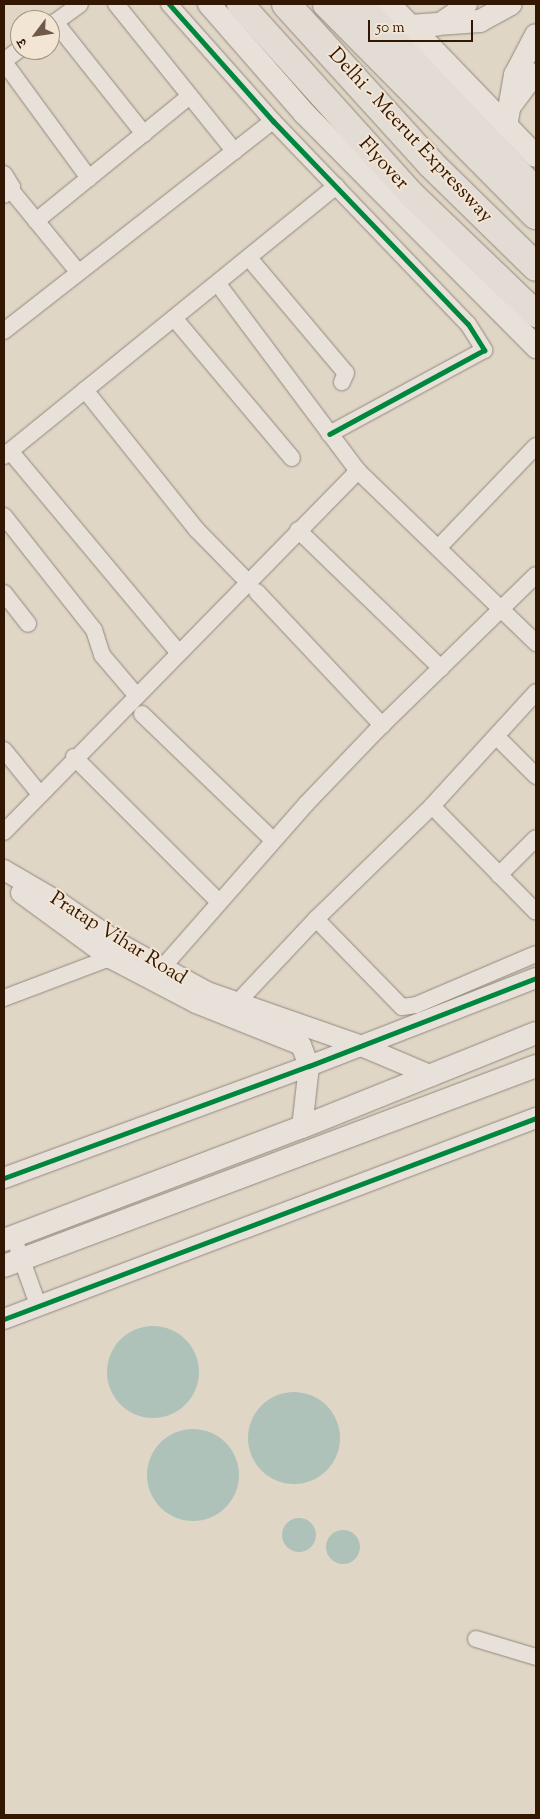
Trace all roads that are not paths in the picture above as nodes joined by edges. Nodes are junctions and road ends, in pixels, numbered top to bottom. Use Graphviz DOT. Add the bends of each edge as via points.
graph roads {
  1 [pos="80,4"];
  2 [pos="116,4"];
  3 [pos="169,4"];
  4 [pos="209,4"];
  5 [pos="240,4"];
  6 [pos="286,4"];
  7 [pos="327,4"];
  8 [pos="359,4"];
  9 [pos="389,4"];
  10 [pos="467,4"];
  11 [pos="511,4"];
  12 [pos="60,18"];
  13 [pos="410,26"];
  14 [pos="436,26"];
  15 [pos="60,34"];
  16 [pos="536,35"];
  17 [pos="4,61"];
  18 [pos="536,73"];
  19 [pos="190,96"];
  20 [pos="507,118"];
  21 [pos="273,120"];
  22 [pos="144,134"];
  23 [pos="234,151"];
  24 [pos="536,156"];
  25 [pos="4,174"];
  26 [pos="90,178"];
  27 [pos="336,186"];
  28 [pos="536,191"];
  29 [pos="7,192"];
  30 [pos="536,215"];
  31 [pos="36,222"];
  32 [pos="249,258"];
  33 [pos="536,267"];
  34 [pos="78,272"];
  35 [pos="218,284"];
  36 [pos="536,314"];
  37 [pos="174,318"];
  38 [pos="4,331"];
  39 [pos="536,347"];
  40 [pos="342,382"];
  41 [pos="85,390"];
  42 [pos="329,434"];
  43 [pos="536,446"];
  44 [pos="7,453"];
  45 [pos="292,458"];
  46 [pos="358,470"];
  47 [pos="4,516"];
  48 [pos="298,530"];
  49 [pos="439,546"];
  50 [pos="536,575"];
  51 [pos="252,586"];
  52 [pos="4,594"];
  53 [pos="503,609"];
  54 [pos="28,624"];
  55 [pos="536,643"];
  56 [pos="178,652"];
  57 [pos="441,668"];
  58 [pos="536,692"];
  59 [pos="136,695"];
  60 [pos="142,714"];
  61 [pos="382,725"];
  62 [pos="498,738"];
  63 [pos="4,750"];
  64 [pos="74,757"];
  65 [pos="536,776"];
  66 [pos="39,793"];
  67 [pos="432,806"];
  68 [pos="4,832"];
  69 [pos="536,838"];
  70 [pos="273,840"];
  71 [pos="4,870"];
  72 [pos="499,875"];
  73 [pos="4,883"];
  74 [pos="218,901"];
  75 [pos="536,912"];
  76 [pos="316,919"];
  77 [pos="115,951"];
  78 [pos="536,954"];
  79 [pos="162,968"];
  80 [pos="536,978"];
  81 [pos="4,998"];
  82 [pos="236,1004"];
  83 [pos="536,1033"];
  84 [pos="358,1046"];
  85 [pos="309,1066"];
  86 [pos="536,1066"];
  87 [pos="432,1076"];
  88 [pos="536,1118"];
  89 [pos="302,1127"];
  90 [pos="4,1178"];
  91 [pos="9,1238"];
  92 [pos="13,1263"];
  93 [pos="38,1305"];
  94 [pos="4,1319"];
  95 [pos="476,1639"];
  96 [pos="536,1657"];
  1 -- 12 [label="street"];
  2 -- 19 [label="street"];
  3 -- 21 [label="street"];
  4 -- 39 [label="main road" via="325,134"];
  5 -- 36 [label="highway, Flyover" via="410,193"];
  6 -- 33 [label="highway, Delhi - Meerut Expressway" via="431,164"];
  7 -- 30 [label="highway, Delhi - Meerut Expressway"];
  8 -- 28 [label="highway"];
  9 -- 13 [label="main road"];
  10 -- 14 [label="street"];
  11 -- 14 [label="main road" via="480,21"];
  13 -- 14 [label="main road"];
  13 -- 20 [label="main road"];
  15 -- 22 [label="street"];
  16 -- 20 [label="main road" via="515,75"];
  17 -- 26 [label="street"];
  18 -- 20 [label="street"];
  19 -- 22 [label="street"];
  19 -- 23 [label="street"];
  20 -- 24 [label="main road"];
  21 -- 23 [label="street"];
  21 -- 27 [label="street"];
  22 -- 26 [label="street"];
  23 -- 34 [label="street"];
  25 -- 29 [label="street"];
  26 -- 31 [label="street"];
  27 -- 32 [label="street"];
  27 -- 42 [label="street" via="468,324 484,350"];
  29 -- 31 [label="street"];
  31 -- 34 [label="street"];
  32 -- 35 [label="street"];
  32 -- 40 [label="street" via="346,373"];
  34 -- 38 [label="street"];
  35 -- 37 [label="street"];
  35 -- 42 [label="street"];
  37 -- 41 [label="street"];
  37 -- 45 [label="street"];
  41 -- 44 [label="street"];
  41 -- 51 [label="street" via="196,529"];
  42 -- 46 [label="street"];
  43 -- 49 [label="street"];
  44 -- 56 [label="street"];
  46 -- 48 [label="street"];
  46 -- 49 [label="street"];
  47 -- 59 [label="street" via="94,630 102,655"];
  48 -- 51 [label="street"];
  48 -- 57 [label="street"];
  49 -- 53 [label="street"];
  50 -- 53 [label="street"];
  51 -- 56 [label="street"];
  51 -- 61 [label="street"];
  52 -- 54 [label="street"];
  53 -- 55 [label="street"];
  53 -- 57 [label="street"];
  56 -- 59 [label="street"];
  57 -- 61 [label="street"];
  58 -- 62 [label="street"];
  59 -- 64 [label="street"];
  60 -- 70 [label="street"];
  61 -- 70 [label="street"];
  62 -- 65 [label="street"];
  62 -- 67 [label="street"];
  63 -- 66 [label="street"];
  64 -- 66 [label="street"];
  64 -- 74 [label="street"];
  66 -- 68 [label="street"];
  67 -- 72 [label="street"];
  67 -- 76 [label="street"];
  69 -- 72 [label="street"];
  70 -- 74 [label="street"];
  71 -- 77 [label="street, Pratap Vihar Road" via="60,903"];
  72 -- 75 [label="street"];
  73 -- 77 [label="street, Pratap Vihar Road"];
  74 -- 79 [label="street"];
  76 -- 78 [label="street" via="402,1007 416,1005"];
  76 -- 82 [label="street"];
  77 -- 79 [label="street, Pratap Vihar Road"];
  77 -- 81 [label="street"];
  77 -- 85 [label="street, Pratap Vihar Road" via="196,1003 297,1042 305,1049"];
  79 -- 82 [label="street, Pratap Vihar Road"];
  80 -- 84 [label="street" via="416,1020"];
  82 -- 84 [label="street, Pratap Vihar Road"];
  83 -- 87 [label="main road"];
  84 -- 85 [label="street"];
  84 -- 87 [label="street, Pratap Vihar Road"];
  85 -- 89 [label="street"];
  85 -- 90 [label="street"];
  86 -- 92 [label="main road"];
  87 -- 89 [label="main road"];
  88 -- 93 [label="street"];
  89 -- 91 [label="main road"];
  91 -- 92 [label="street"];
  92 -- 93 [label="street"];
  93 -- 94 [label="street"];
  95 -- 96 [label="street"];
}
